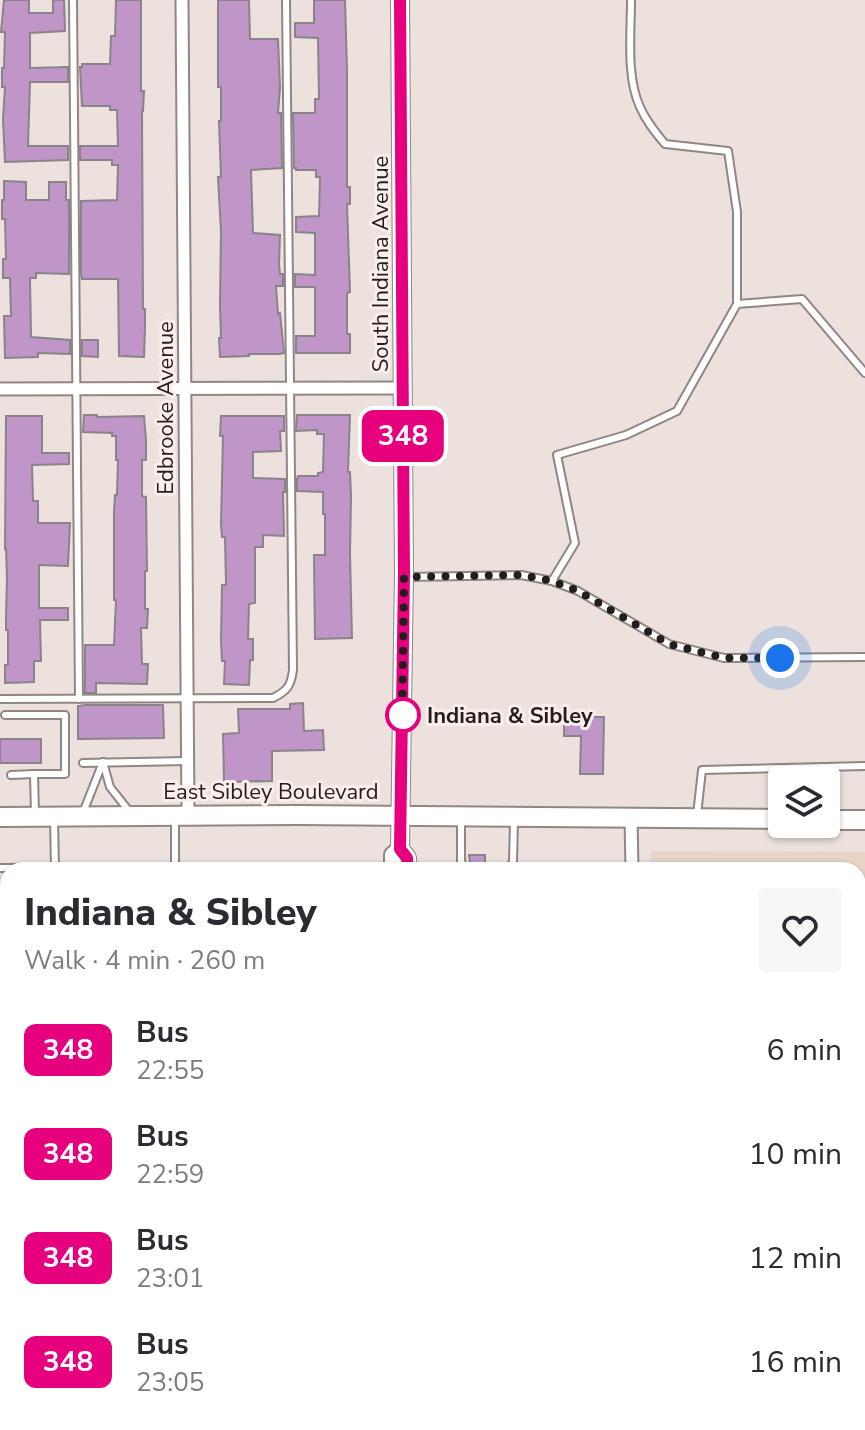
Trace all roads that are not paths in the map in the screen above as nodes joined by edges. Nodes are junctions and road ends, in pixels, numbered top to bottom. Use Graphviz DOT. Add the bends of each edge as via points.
graph roads {
  1 [pos="73,0"];
  2 [pos="182,0"];
  3 [pos="286,0"];
  4 [pos="400,0"];
  5 [pos="631,0"];
  6 [pos="737,304"];
  7 [pos="865,373"];
  8 [pos="290,388"];
  9 [pos="403,388"];
  10 [pos="0,389"];
  11 [pos="77,389"];
  12 [pos="185,389"];
  13 [pos="404,577"];
  14 [pos="552,581"];
  15 [pos="865,657"];
  16 [pos="0,699"];
  17 [pos="79,699"];
  18 [pos="187,699"];
  19 [pos="5,715"];
  20 [pos="187,761"];
  21 [pos="103,762"];
  22 [pos="83,763"];
  23 [pos="865,766"];
  24 [pos="34,774"];
  25 [pos="11,775"];
  26 [pos="402,815"];
  27 [pos="44,816"];
  28 [pos="81,816"];
  29 [pos="133,816"];
  30 [pos="181,816"];
  31 [pos="461,816"];
  32 [pos="514,816"];
  33 [pos="0,817"];
  34 [pos="631,817"];
  35 [pos="696,818"];
  36 [pos="768,819"];
  37 [pos="840,820"];
  38 [pos="865,820"];
  39 [pos="396,858"];
  40 [pos="54,862"];
  41 [pos="176,862"];
  42 [pos="461,862"];
  43 [pos="513,862"];
  44 [pos="632,862"];
  1 -- 11 [label="lane"];
  2 -- 12 [label="street, Edbrooke Avenue"];
  3 -- 8 [label="lane"];
  4 -- 9 [label="main road, South Indiana Avenue"];
  5 -- 6 [label="lane" via="634,91 651,127 665,144 728,151 737,212"];
  6 -- 7 [label="lane" via="802,299"];
  6 -- 14 [label="lane" via="677,411 626,435 557,455 575,543"];
  8 -- 9 [label="street"];
  8 -- 12 [label="street"];
  8 -- 18 [label="lane" via="291,684 273,698"];
  9 -- 13 [label="main road, South Indiana Avenue"];
  10 -- 11 [label="street"];
  11 -- 12 [label="street"];
  11 -- 17 [label="lane"];
  12 -- 18 [label="street, Edbrooke Avenue"];
  13 -- 14 [label="lane" via="521,575"];
  13 -- 26 [label="main road, South Indiana Avenue"];
  14 -- 15 [label="lane" via="669,644 724,658"];
  16 -- 17 [label="lane"];
  17 -- 18 [label="lane"];
  18 -- 20 [label="street, Edbrooke Avenue"];
  19 -- 24 [label="lane" via="65,715 65,774"];
  20 -- 21 [label="lane"];
  20 -- 30 [label="street, Edbrooke Avenue"];
  21 -- 22 [label="lane"];
  21 -- 28 [label="lane"];
  21 -- 29 [label="lane" via="110,787"];
  23 -- 35 [label="lane" via="702,770"];
  24 -- 25 [label="lane"];
  24 -- 27 [label="lane"];
  26 -- 30 [label="main road, East Sibley Boulevard"];
  26 -- 31 [label="main road, East Sibley Boulevard"];
  26 -- 39 [label="main road, South Indiana Avenue"];
  27 -- 28 [label="main road, East Sibley Boulevard"];
  27 -- 33 [label="main road, East Sibley Boulevard"];
  27 -- 40 [label="lane"];
  28 -- 29 [label="main road, East Sibley Boulevard"];
  29 -- 30 [label="main road, East Sibley Boulevard"];
  30 -- 41 [label="lane"];
  31 -- 32 [label="main road, East Sibley Boulevard"];
  31 -- 42 [label="lane"];
  32 -- 34 [label="main road, East Sibley Boulevard"];
  32 -- 43 [label="lane"];
  34 -- 35 [label="main road, East Sibley Boulevard"];
  34 -- 44 [label="street"];
  35 -- 36 [label="main road, East Sibley Boulevard"];
  37 -- 38 [label="main road"];
}
